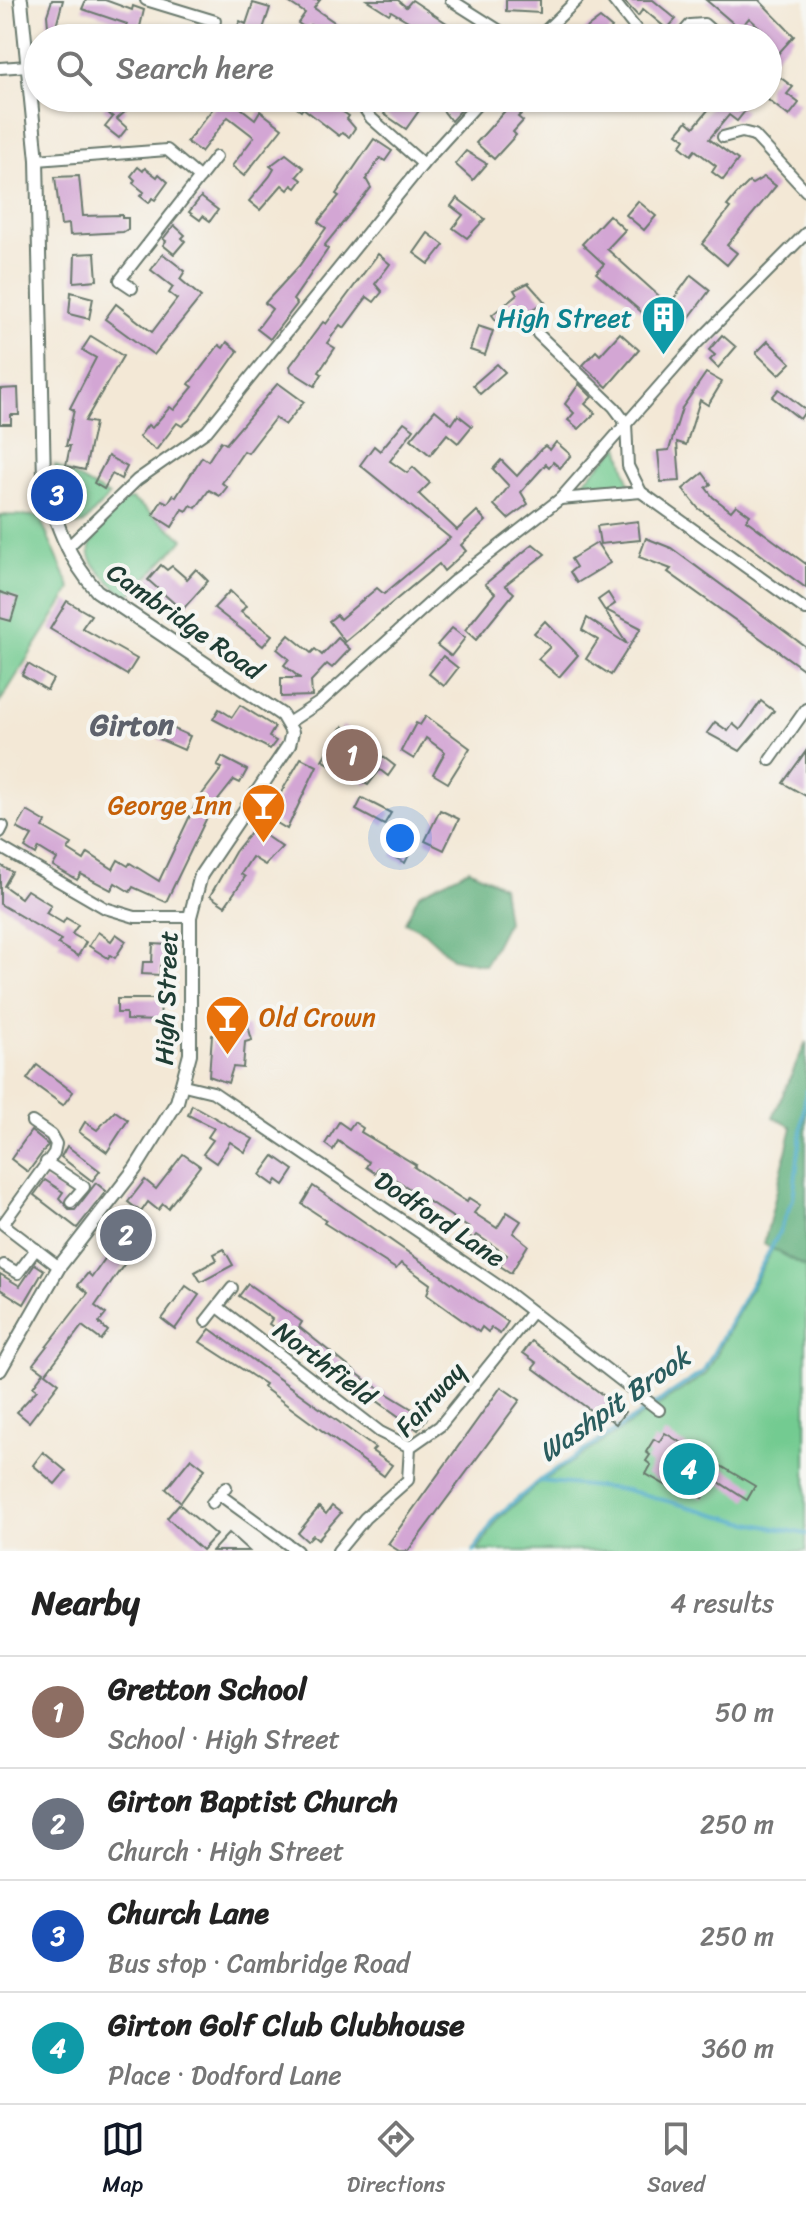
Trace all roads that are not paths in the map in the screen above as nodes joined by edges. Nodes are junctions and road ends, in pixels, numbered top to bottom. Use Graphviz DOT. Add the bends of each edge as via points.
graph roads {
  1 [pos="21,0"];
  2 [pos="146,0"];
  3 [pos="451,0"];
  4 [pos="577,0"];
  5 [pos="613,0"];
  6 [pos="215,21"];
  7 [pos="489,24"];
  8 [pos="552,24"];
  9 [pos="632,24"];
  10 [pos="24,28"];
  11 [pos="24,66"];
  12 [pos="0,68"];
  13 [pos="32,112"];
  14 [pos="367,112"];
  15 [pos="470,112"];
  16 [pos="723,137"];
  17 [pos="216,157"];
  18 [pos="37,160"];
  19 [pos="423,164"];
  20 [pos="200,178"];
  21 [pos="806,191"];
  22 [pos="806,233"];
  23 [pos="132,288"];
  24 [pos="538,334"];
  25 [pos="626,423"];
  26 [pos="641,492"];
  27 [pos="560,499"];
  28 [pos="67,548"];
  29 [pos="806,610"];
  30 [pos="806,709"];
  31 [pos="288,723"];
  32 [pos="770,760"];
  33 [pos="0,847"];
  34 [pos="190,917"];
  35 [pos="184,1085"];
  36 [pos="32,1122"];
  37 [pos="46,1162"];
  38 [pos="71,1202"];
  39 [pos="36,1249"];
  40 [pos="4,1265"];
  41 [pos="59,1267"];
  42 [pos="232,1288"];
  43 [pos="218,1307"];
  44 [pos="532,1312"];
  45 [pos="206,1321"];
  46 [pos="0,1370"];
  47 [pos="659,1410"];
  48 [pos="410,1447"];
  49 [pos="219,1495"];
  50 [pos="297,1551"];
  51 [pos="338,1551"];
  1 -- 10 [label="street, Cambridge Road"];
  2 -- 6 [label="street"];
  3 -- 7 [label="street"];
  4 -- 8 [label="street"];
  5 -- 9 [label="street"];
  11 -- 12 [label="street"];
  13 -- 18 [label="street, Cambridge Road"];
  14 -- 19 [label="street"];
  15 -- 19 [label="street"];
  16 -- 21 [label="street" via="754,135"];
  17 -- 20 [label="street"];
  18 -- 20 [label="street" via="167,150"];
  18 -- 28 [label="street, Cambridge Road" via="44,480"];
  19 -- 28 [label="street" via="207,431 137,480"];
  20 -- 23 [label="street" via="120,280"];
  22 -- 25 [label="street"];
  24 -- 25 [label="street"];
  25 -- 26 [label="street" via="628,466"];
  25 -- 27 [label="street"];
  26 -- 27 [label="street"];
  26 -- 29 [label="street"];
  27 -- 31 [label="street" via="454,581 320,702"];
  28 -- 31 [label="street, Cambridge Road" via="97,591"];
  30 -- 32 [label="street"];
  31 -- 34 [label="street, High Street" via="289,745 201,875"];
  33 -- 34 [label="street" via="105,908 135,917"];
  34 -- 35 [label="street, High Street" via="190,1054"];
  35 -- 41 [label="street, High Street" via="153,1144"];
  35 -- 44 [label="street, Dodford Lane" via="213,1092"];
  36 -- 37 [label="street" via="56,1144"];
  37 -- 38 [label="street" via="84,1187"];
  37 -- 39 [label="street" via="3,1224"];
  39 -- 40 [label="street" via="18,1273"];
  39 -- 41 [label="street"];
  41 -- 46 [label="street, High Street"];
  42 -- 43 [label="street"];
  43 -- 45 [label="street"];
  43 -- 48 [label="street, Northfield" via="380,1432"];
  44 -- 47 [label="street, Dodford Lane"];
  44 -- 48 [label="street, Fairway" via="440,1426"];
  48 -- 51 [label="street, Fairway" via="408,1480"];
  49 -- 50 [label="street"];
}
